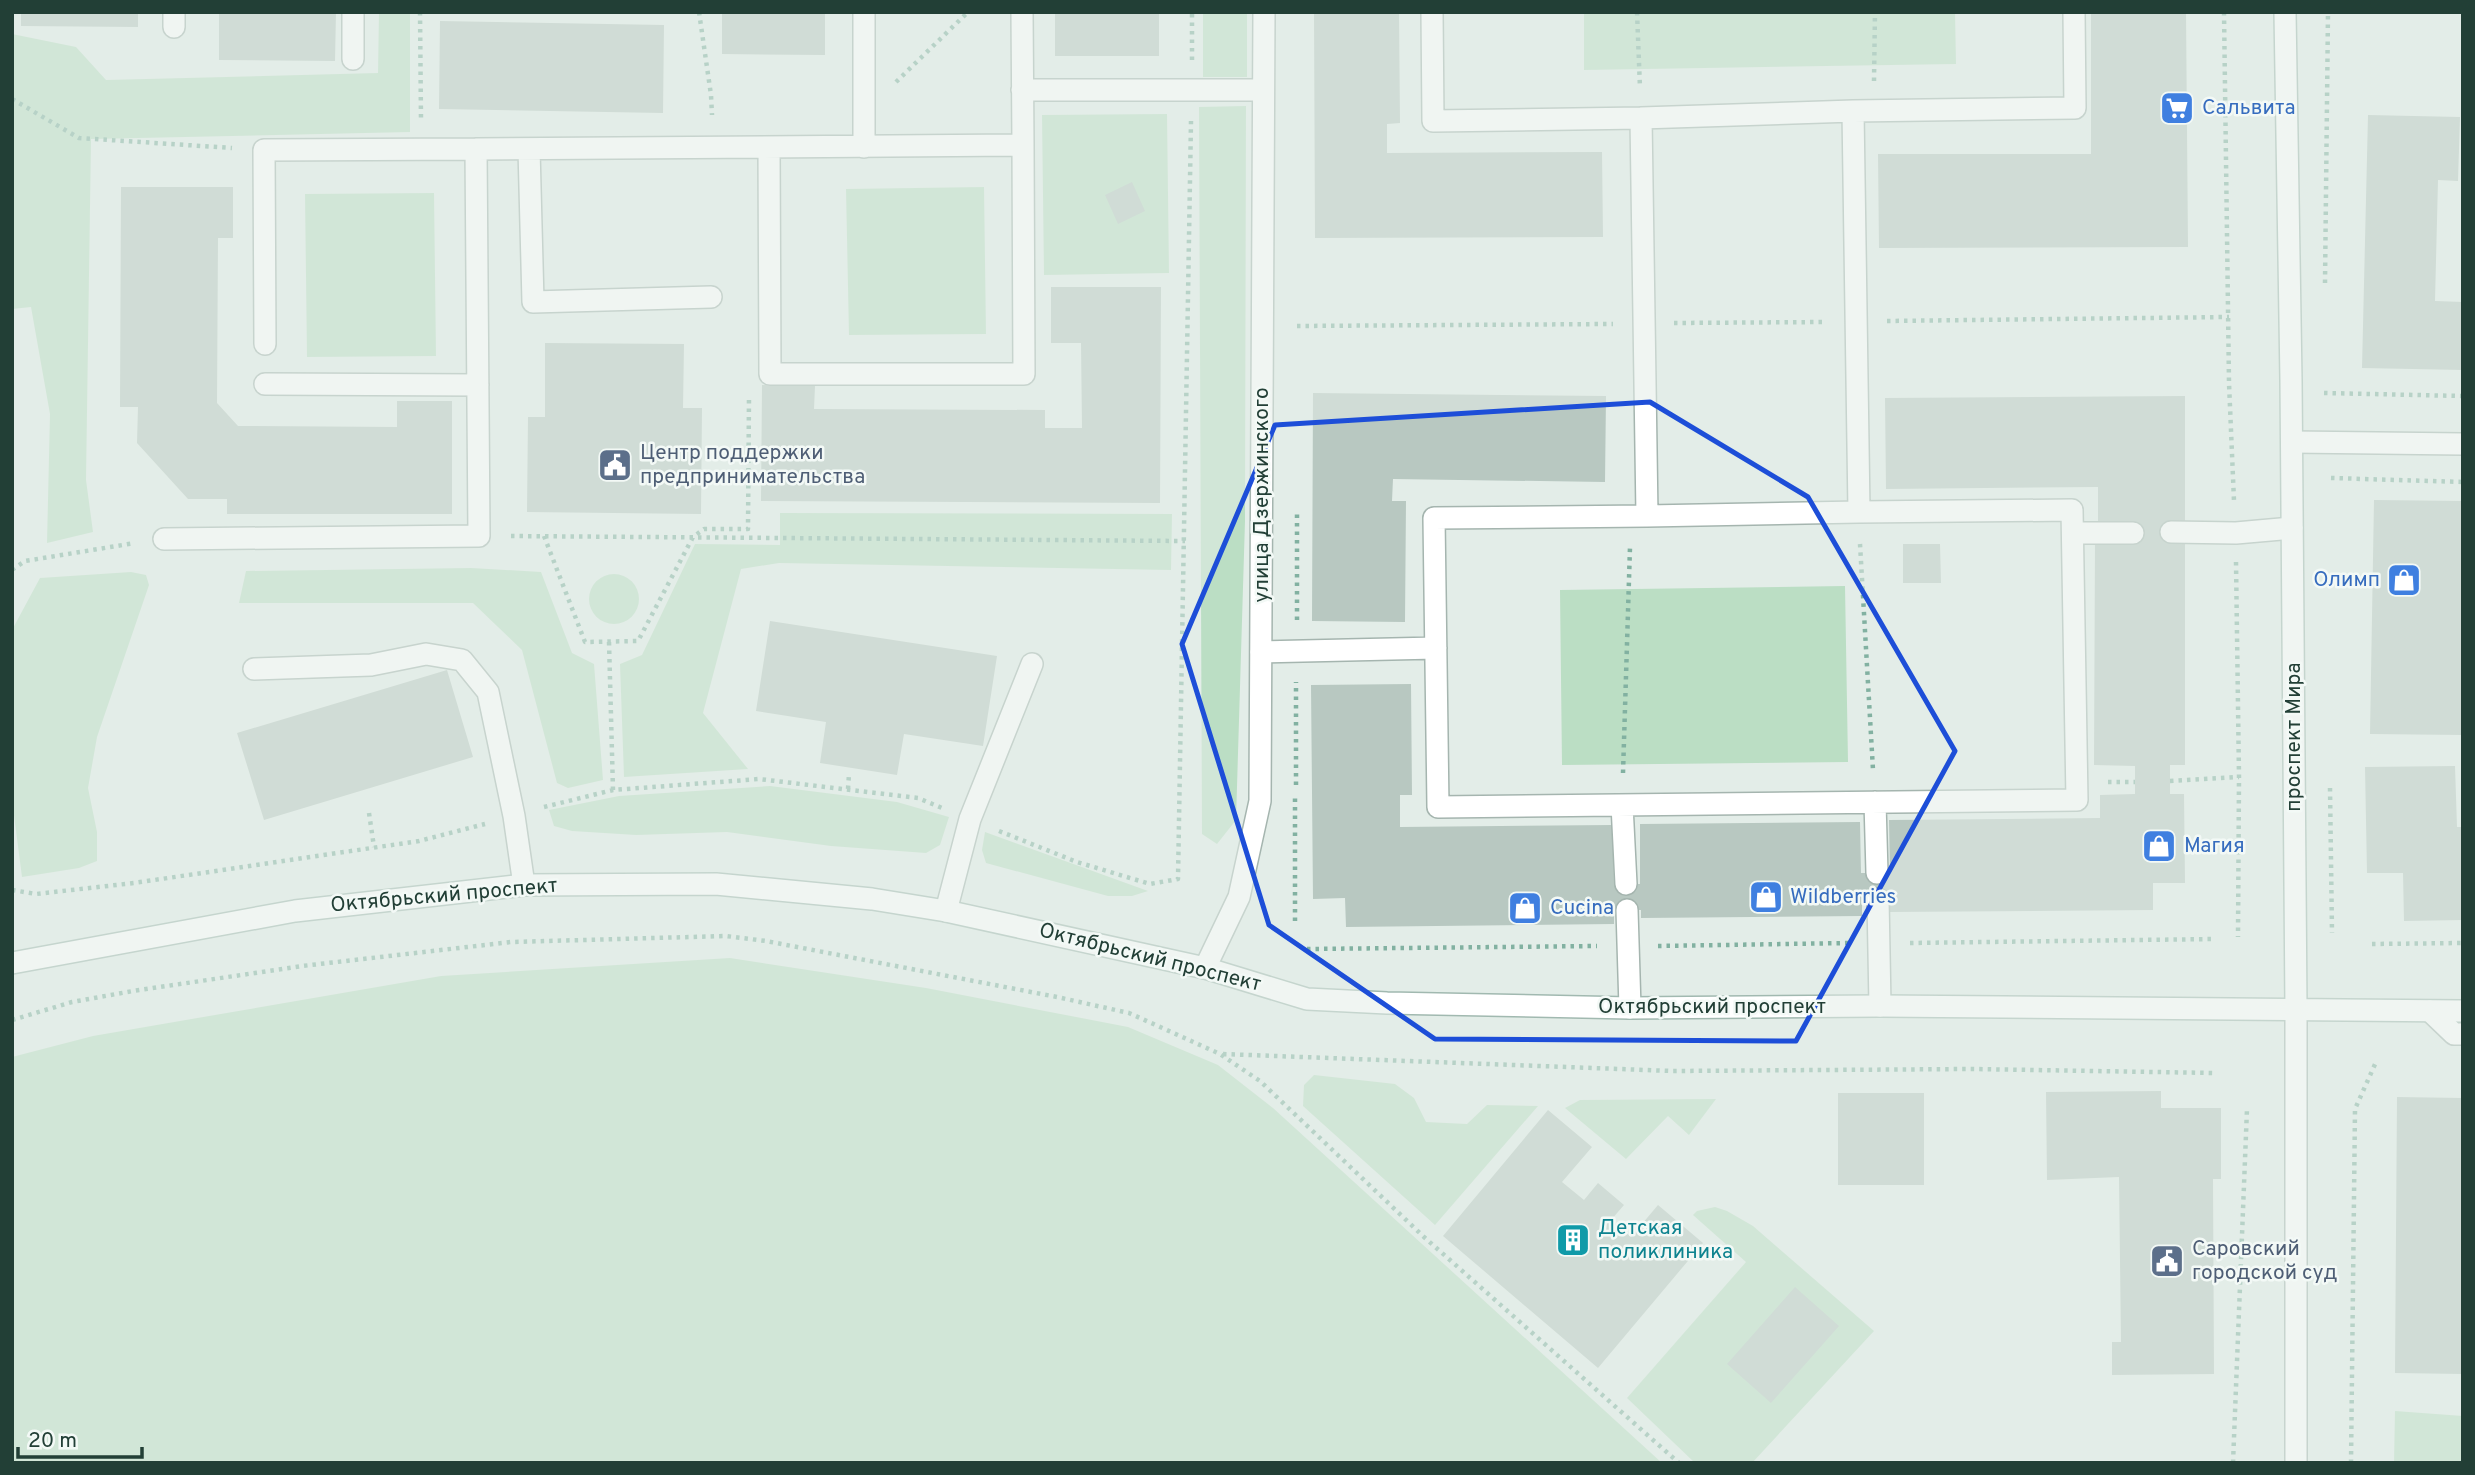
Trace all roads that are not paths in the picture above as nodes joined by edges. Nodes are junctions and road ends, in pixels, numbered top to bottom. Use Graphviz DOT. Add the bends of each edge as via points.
graph roads {
  1 [pos="353,12"];
  2 [pos="863,12"];
  3 [pos="1022,12"];
  4 [pos="1264,12"];
  5 [pos="1432,12"];
  6 [pos="2074,12"];
  7 [pos="2285,12"];
  8 [pos="353,59"];
  9 [pos="1022,90"];
  10 [pos="1264,90"];
  11 [pos="1863,110"];
  12 [pos="1641,118"];
  13 [pos="1023,145"];
  14 [pos="864,146"];
  15 [pos="769,147"];
  16 [pos="476,149"];
  17 [pos="529,149"];
  18 [pos="711,297"];
  19 [pos="265,344"];
  20 [pos="265,384"];
  21 [pos="478,384"];
  22 [pos="2291,442"];
  23 [pos="2463,444"];
  24 [pos="1859,512"];
  25 [pos="1639,516"];
  26 [pos="2292,528"];
  27 [pos="2171,532"];
  28 [pos="2073,533"];
  29 [pos="2133,533"];
  30 [pos="164,539"];
  31 [pos="1436,648"];
  32 [pos="1261,652"];
  33 [pos="1032,664"];
  34 [pos="254,669"];
  35 [pos="1875,802"];
  36 [pos="1622,805"];
  37 [pos="1877,873"];
  38 [pos="1626,884"];
  39 [pos="524,885"];
  40 [pos="1878,898"];
  41 [pos="1627,910"];
  42 [pos="946,911"];
  43 [pos="12,962"];
  44 [pos="1205,968"];
  45 [pos="1880,1006"];
  46 [pos="1630,1007"];
  47 [pos="2296,1009"];
  48 [pos="2430,1011"];
  49 [pos="2463,1011"];
  50 [pos="2463,1034"];
  51 [pos="2296,1463"];
  1 -- 8 [label="street"];
  2 -- 14 [label="street"];
  3 -- 9 [label="street"];
  4 -- 10 [label="street, улица Дзержинского"];
  5 -- 12 [label="street" via="1433,121"];
  6 -- 11 [label="street" via="2075,108"];
  7 -- 22 [label="street, проспект Мира"];
  9 -- 10 [label="street"];
  9 -- 13 [label="street"];
  10 -- 32 [label="street, улица Дзержинского"];
  11 -- 12 [label="street"];
  11 -- 24 [label="street" via="1856,321"];
  12 -- 25 [label="street" via="1644,323"];
  13 -- 14 [label="street"];
  13 -- 15 [label="street" via="1024,374 770,374"];
  14 -- 15 [label="street"];
  15 -- 17 [label="street"];
  16 -- 17 [label="street"];
  16 -- 19 [label="street" via="264,150"];
  16 -- 21 [label="street"];
  17 -- 18 [label="street" via="533,302"];
  20 -- 21 [label="street"];
  21 -- 30 [label="street" via="479,536"];
  22 -- 23 [label="street"];
  22 -- 26 [label="street, проспект Мира"];
  24 -- 25 [label="street"];
  24 -- 28 [label="street" via="2072,510"];
  25 -- 31 [label="street" via="1434,518"];
  26 -- 27 [label="street"];
  26 -- 47 [label="street, проспект Мира"];
  28 -- 29 [label="street"];
  28 -- 35 [label="street" via="2077,800"];
  31 -- 32 [label="street"];
  31 -- 36 [label="street" via="1438,807"];
  32 -- 44 [label="street, улица Дзержинского" via="1260,801 1239,897"];
  33 -- 42 [label="street" via="970,819"];
  34 -- 39 [label="street" via="371,665 426,654 461,660 488,692"];
  35 -- 36 [label="street"];
  35 -- 37 [label="street"];
  36 -- 38 [label="street"];
  39 -- 42 [label="street, Октябрьский проспект" via="716,884"];
  39 -- 43 [label="street, Октябрьский проспект" via="295,911"];
  40 -- 45 [label="street"];
  41 -- 46 [label="street"];
  42 -- 44 [label="street, Октябрьский проспект"];
  44 -- 46 [label="street, Октябрьский проспект" via="1307,999"];
  45 -- 46 [label="street, Октябрьский проспект"];
  45 -- 47 [label="street, Октябрьский проспект"];
  47 -- 48 [label="street, Октябрьский проспект"];
  47 -- 51 [label="street, проспект Мира"];
  48 -- 49 [label="street, Октябрьский проспект"];
  48 -- 50 [label="street" via="2454,1034"];
}
